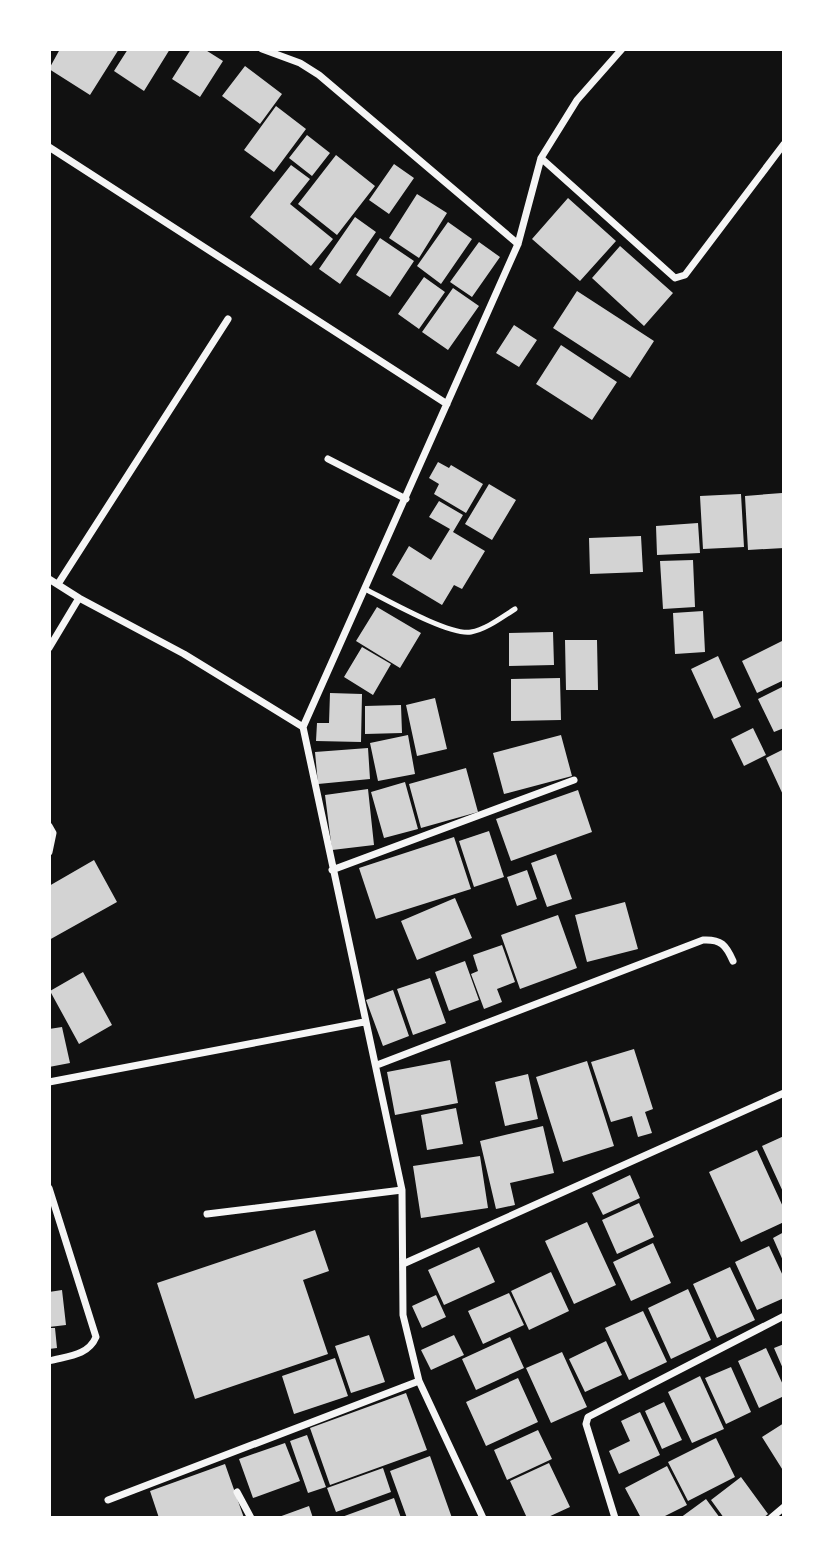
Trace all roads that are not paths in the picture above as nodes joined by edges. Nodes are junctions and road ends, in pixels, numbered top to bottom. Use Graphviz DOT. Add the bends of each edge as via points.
graph roads {
  1 [pos="262,49"];
  2 [pos="622,49"];
  3 [pos="784,144"];
  4 [pos="49,147"];
  5 [pos="541,158"];
  6 [pos="519,244"];
  7 [pos="228,319"];
  8 [pos="447,404"];
  9 [pos="328,459"];
  10 [pos="405,499"];
  11 [pos="49,579"];
  12 [pos="58,584"];
  13 [pos="365,589"];
  14 [pos="79,598"];
  15 [pos="515,609"];
  16 [pos="49,648"];
  17 [pos="303,727"];
  18 [pos="574,780"];
  19 [pos="49,826"];
  20 [pos="49,852"];
  21 [pos="332,870"];
  22 [pos="733,961"];
  23 [pos="364,1022"];
  24 [pos="377,1065"];
  25 [pos="49,1082"];
  26 [pos="784,1093"];
  27 [pos="49,1188"];
  28 [pos="402,1190"];
  29 [pos="50,1200"];
  30 [pos="207,1214"];
  31 [pos="403,1264"];
  32 [pos="784,1316"];
  33 [pos="49,1361"];
  34 [pos="419,1381"];
  35 [pos="237,1492"];
  36 [pos="108,1500"];
  37 [pos="784,1507"];
  38 [pos="480,1517"];
  39 [pos="251,1518"];
  40 [pos="615,1518"];
  41 [pos="771,1518"];
  1 -- 6 [label="street" via="319,75"];
  2 -- 5 [label="street" via="577,100"];
  3 -- 5 [label="street" via="685,275 675,278"];
  4 -- 8 [label="street"];
  5 -- 6 [label="street"];
  6 -- 8 [label="street"];
  7 -- 12 [label="street"];
  8 -- 10 [label="street"];
  9 -- 10 [label="street"];
  10 -- 13 [label="street"];
  11 -- 12 [label="street"];
  12 -- 14 [label="street"];
  13 -- 15 [label="lane" via="448,629 470,632"];
  13 -- 17 [label="street"];
  14 -- 16 [label="street"];
  14 -- 17 [label="street" via="184,654"];
  17 -- 21 [label="street"];
  18 -- 21 [label="street"];
  19 -- 20 [label="street" via="53,833"];
  21 -- 23 [label="street"];
  22 -- 24 [label="street" via="723,942 703,940"];
  23 -- 24 [label="street"];
  23 -- 25 [label="street"];
  24 -- 28 [label="street"];
  26 -- 31 [label="street"];
  27 -- 29 [label="street"];
  28 -- 30 [label="street"];
  28 -- 31 [label="street"];
  29 -- 33 [label="street" via="96,1336 84,1351"];
  31 -- 34 [label="street" via="403,1315"];
  32 -- 40 [label="street" via="590,1415 586,1423"];
  34 -- 36 [label="street"];
  34 -- 38 [label="street"];
  35 -- 39 [label="street"];
  37 -- 41 [label="street"];
}
